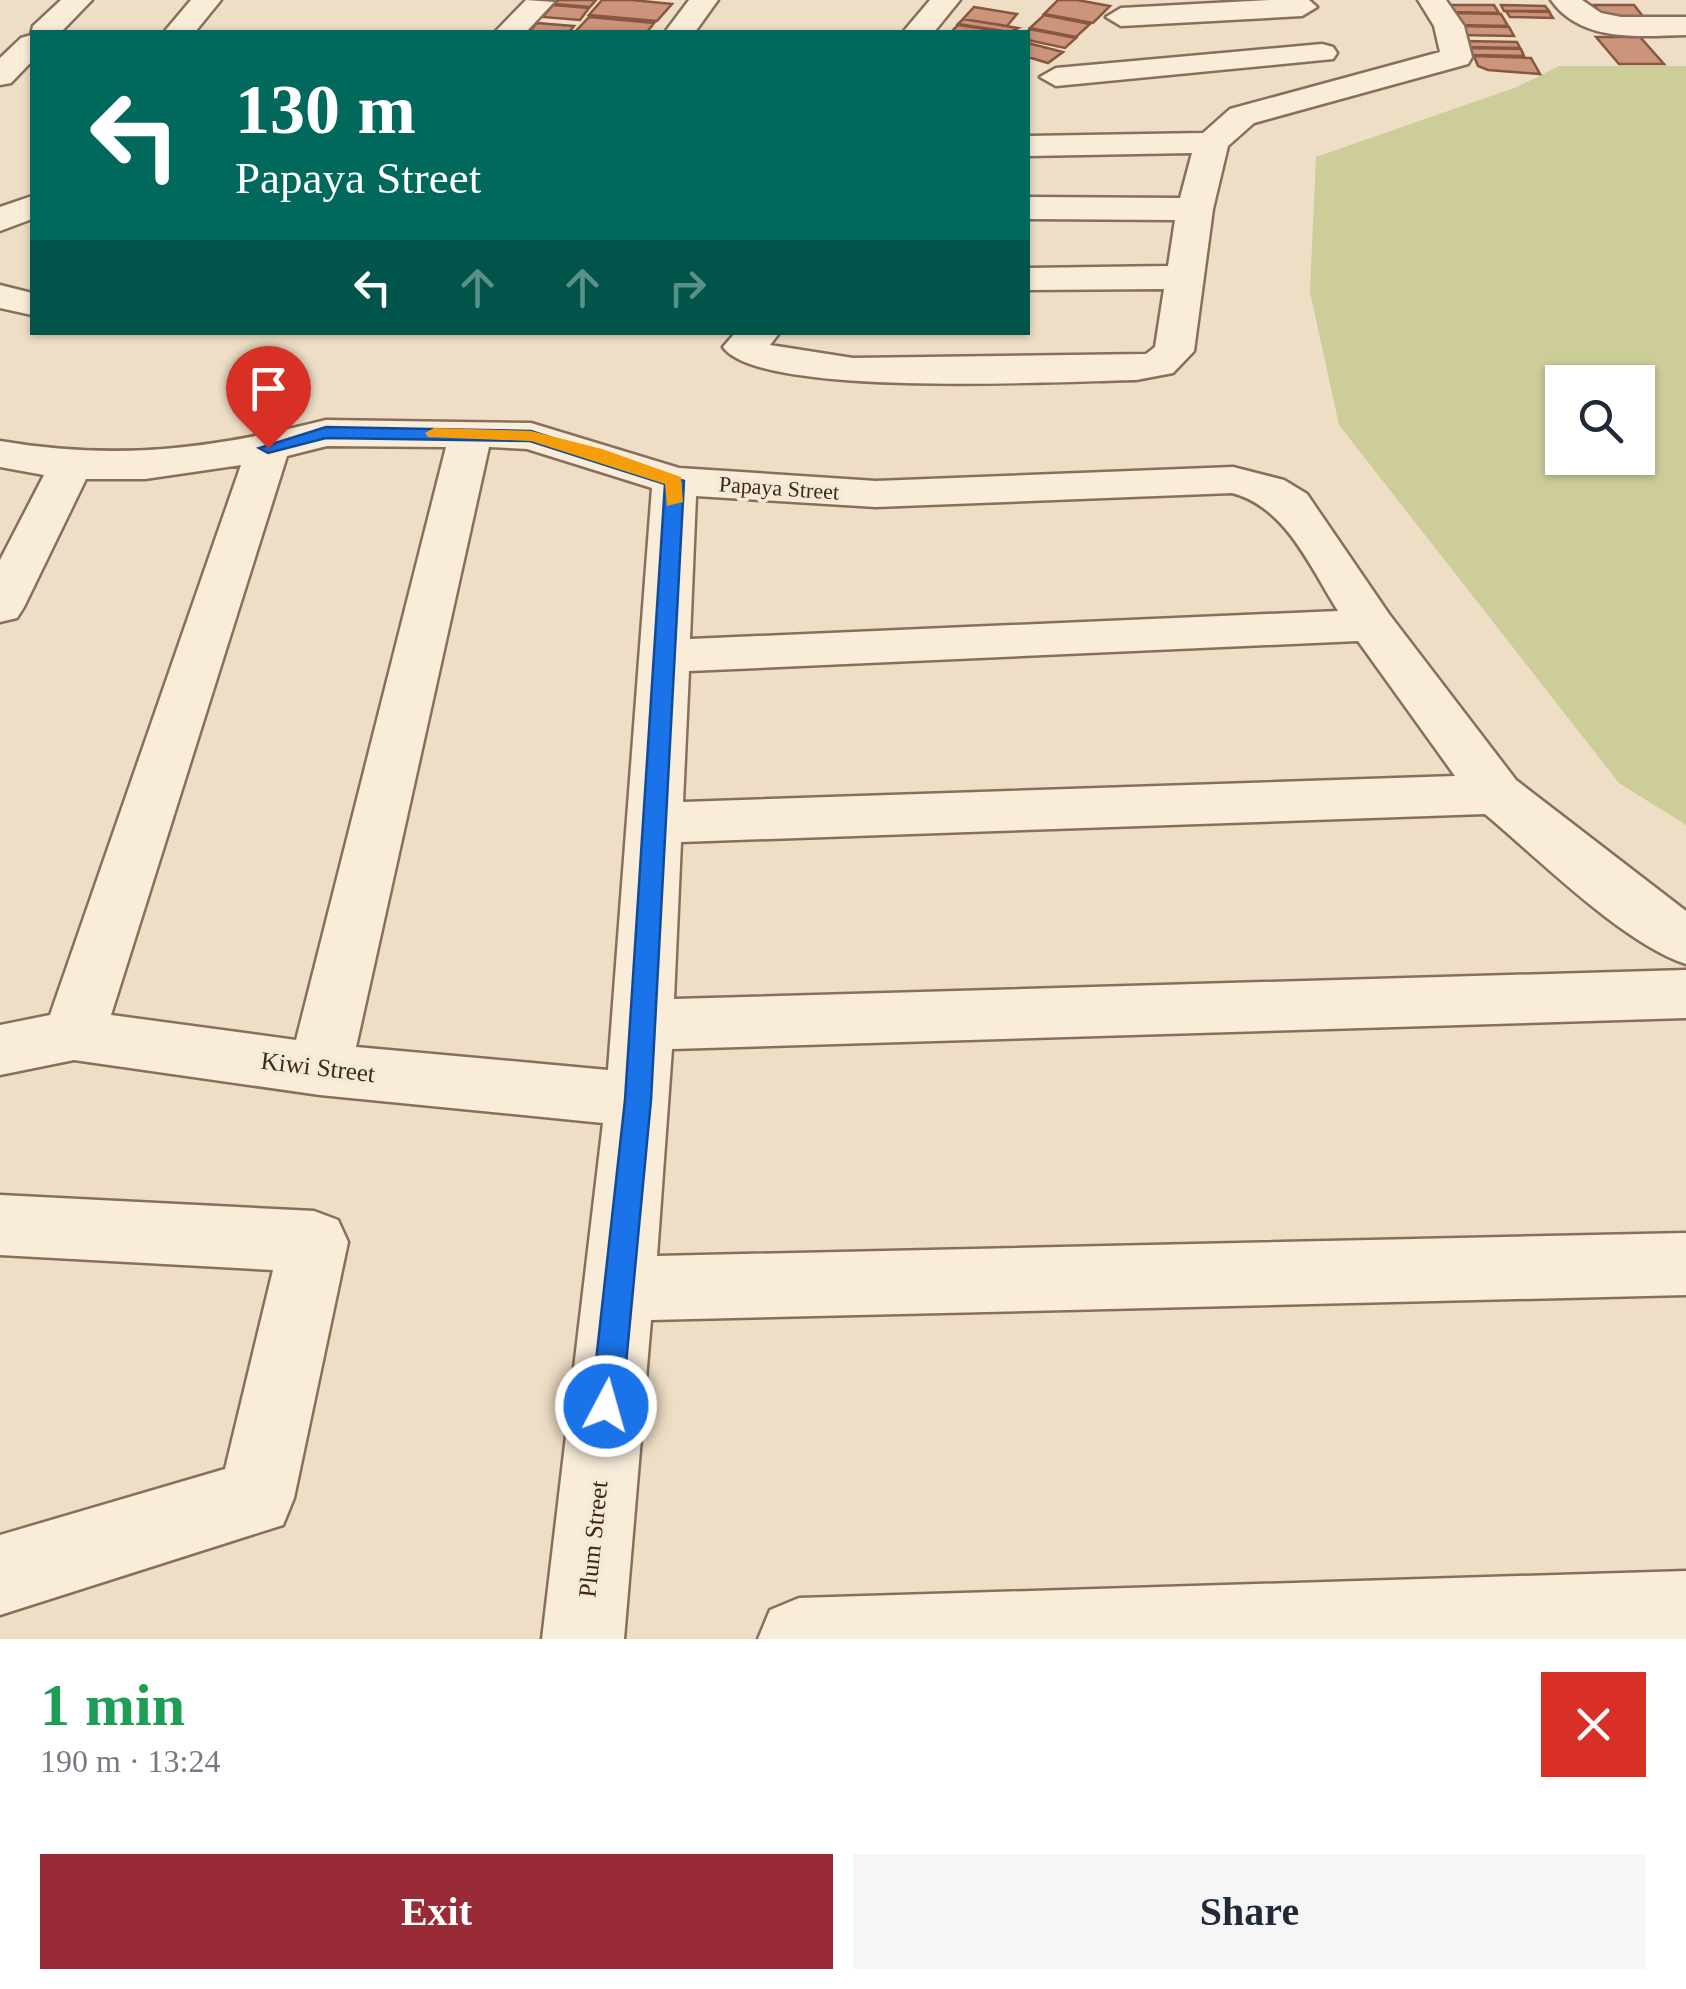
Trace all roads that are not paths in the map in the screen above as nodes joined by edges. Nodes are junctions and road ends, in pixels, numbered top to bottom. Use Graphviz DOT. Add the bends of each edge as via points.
graph roads {
  1 [pos="78,0"];
  2 [pos="208,0"];
  3 [pos="531,0"];
  4 [pos="704,0"];
  5 [pos="946,0"];
  6 [pos="1432,0"];
  7 [pos="1565,0"];
  8 [pos="1300,3"];
  9 [pos="1125,8"];
  10 [pos="1686,26"];
  11 [pos="46,30"];
  12 [pos="181,30"];
  13 [pos="511,30"];
  14 [pos="682,30"];
  15 [pos="920,30"];
  16 [pos="30,46"];
  17 [pos="1322,53"];
  18 [pos="0,76"];
  19 [pos="1056,78"];
  20 [pos="0,90"];
  21 [pos="30,91"];
  22 [pos="1339,92"];
  23 [pos="1030,100"];
  24 [pos="1212,144"];
  25 [pos="1030,146"];
  26 [pos="30,208"];
  27 [pos="1030,208"];
  28 [pos="1196,209"];
  29 [pos="0,220"];
  30 [pos="1188,277"];
  31 [pos="1030,279"];
  32 [pos="0,296"];
  33 [pos="30,304"];
  34 [pos="757,335"];
  35 [pos="471,434"];
  36 [pos="268,448"];
  37 [pos="0,454"];
  38 [pos="70,466"];
  39 [pos="675,481"];
  40 [pos="0,607"];
  41 [pos="1372,625"];
  42 [pos="663,656"];
  43 [pos="1497,794"];
  44 [pos="654,823"];
  45 [pos="1686,941"];
  46 [pos="1686,994"];
  47 [pos="642,1025"];
  48 [pos="74,1035"];
  49 [pos="0,1050"];
  50 [pos="320,1069"];
  51 [pos="638,1100"];
  52 [pos="0,1225"];
  53 [pos="1686,1264"];
  54 [pos="618,1289"];
  55 [pos="0,1575"];
  56 [pos="1686,1611"];
  57 [pos="583,1639"];
  58 [pos="799,1639"];
  1 -- 11 [label="street"];
  2 -- 12 [label="street"];
  3 -- 13 [label="street"];
  4 -- 14 [label="street"];
  5 -- 15 [label="street"];
  6 -- 22 [label="street" via="1449,26 1457,57"];
  7 -- 10 [label="street" via="1580,18 1618,26"];
  8 -- 9 [label="street"];
  8 -- 17 [label="street"];
  9 -- 19 [label="street"];
  16 -- 18 [label="street"];
  17 -- 19 [label="street"];
  17 -- 22 [label="street"];
  19 -- 23 [label="street"];
  20 -- 21 [label="street"];
  22 -- 24 [label="street" via="1242,116"];
  24 -- 25 [label="street"];
  24 -- 28 [label="street"];
  26 -- 29 [label="street"];
  27 -- 28 [label="street"];
  28 -- 30 [label="street"];
  30 -- 31 [label="street"];
  30 -- 34 [label="street" via="1174,351 1159,364 1136,368 854,370 768,359 743,347"];
  32 -- 33 [label="street"];
  35 -- 36 [label="street, Papaya Street" via="326,432"];
  35 -- 39 [label="street, Papaya Street" via="531,436"];
  35 -- 50 [label="street"];
  36 -- 38 [label="street, Papaya Street" via="145,466"];
  36 -- 48 [label="street"];
  37 -- 38 [label="street, Papaya Street"];
  38 -- 40 [label="street"];
  39 -- 41 [label="street, Papaya Street" via="876,494 1232,480 1268,489 1291,504"];
  39 -- 42 [label="street, Plum Street"];
  41 -- 42 [label="street"];
  41 -- 43 [label="street"];
  42 -- 44 [label="street, Plum Street"];
  43 -- 44 [label="street"];
  43 -- 45 [label="street"];
  44 -- 47 [label="street, Plum Street"];
  46 -- 47 [label="street"];
  47 -- 51 [label="street, Plum Street"];
  48 -- 49 [label="street, Kiwi Street"];
  48 -- 50 [label="street, Kiwi Street"];
  50 -- 51 [label="street, Kiwi Street"];
  51 -- 54 [label="street, Plum Street"];
  52 -- 55 [label="street" via="314,1242 256,1498"];
  53 -- 54 [label="street"];
  54 -- 57 [label="street, Plum Street"];
  56 -- 58 [label="street"];
}
